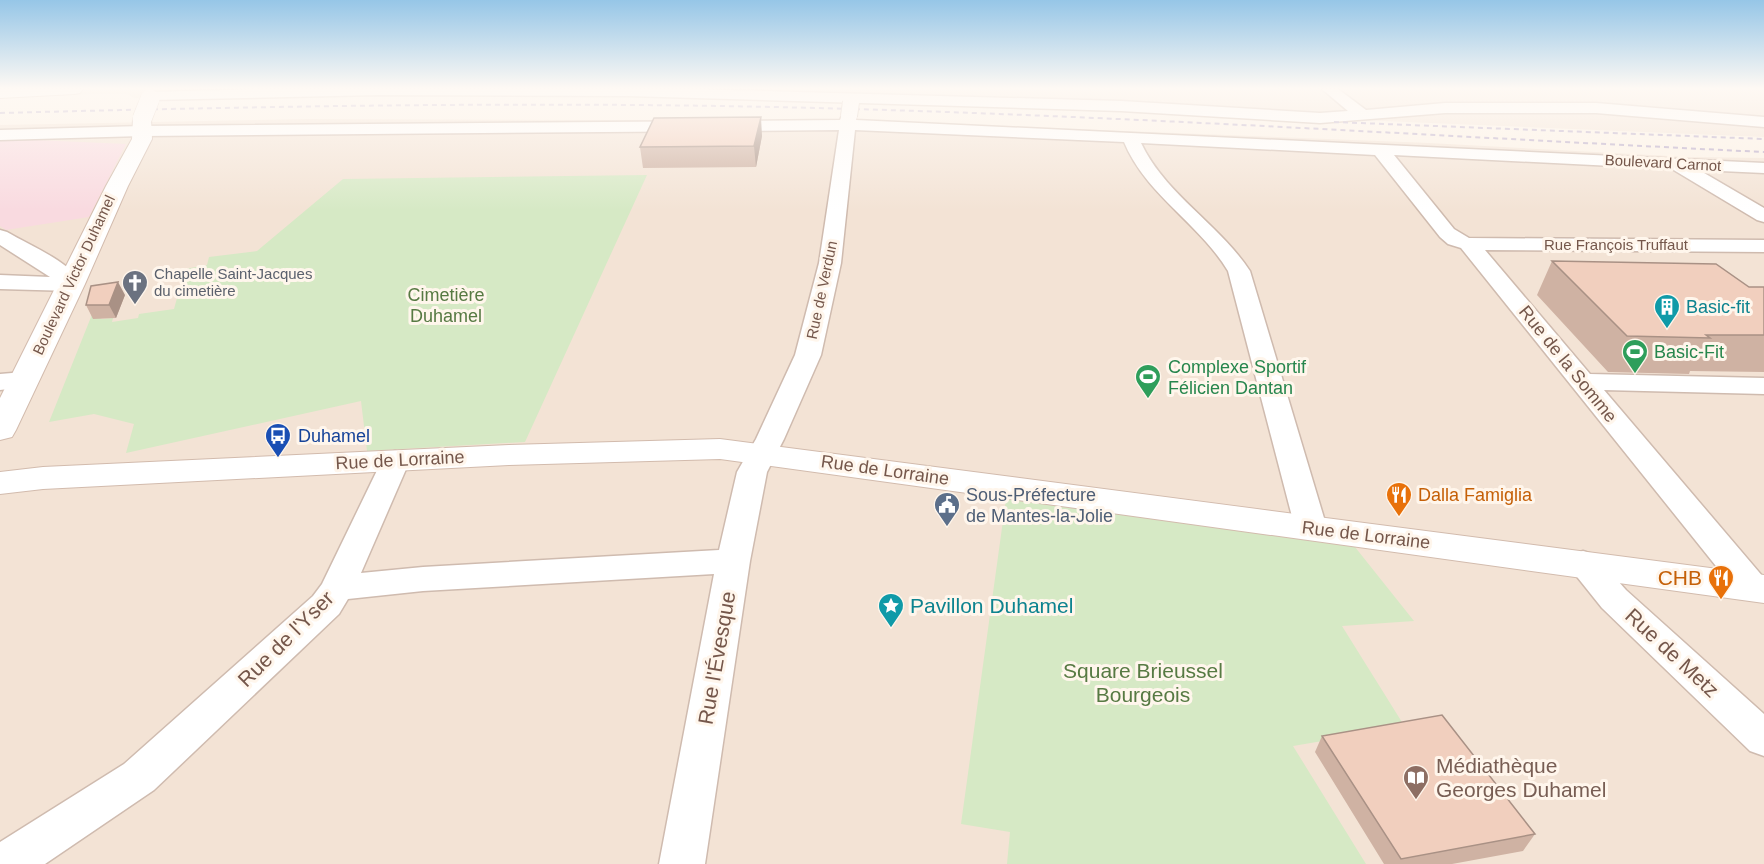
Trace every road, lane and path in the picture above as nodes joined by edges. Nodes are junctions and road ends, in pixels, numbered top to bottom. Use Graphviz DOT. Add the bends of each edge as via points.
graph roads {
  1 [pos="141,129"];
  2 [pos="245,129"];
  3 [pos="847,129"];
  4 [pos="1061,129"];
  5 [pos="140,133"];
  6 [pos="0,135"];
  7 [pos="1130,137"];
  8 [pos="1379,148"];
  9 [pos="1675,163"];
  10 [pos="1762,167"];
  11 [pos="1764,216"];
  12 [pos="0,236"];
  13 [pos="1468,244"];
  14 [pos="1764,246"];
  15 [pos="45,265"];
  16 [pos="4,282"];
  17 [pos="72,284"];
  18 [pos="12,381"];
  19 [pos="1582,382"];
  20 [pos="1764,386"];
  21 [pos="0,430"];
  22 [pos="762,454"];
  23 [pos="395,460"];
  24 [pos="0,483"];
  25 [pos="1311,528"];
  26 [pos="733,561"];
  27 [pos="1583,563"];
  28 [pos="337,588"];
  29 [pos="1758,588"];
  30 [pos="1764,739"];
  31 [pos="6,864"];
  32 [pos="682,864"];
  1 -- 5 [label="street, Boulevard Victor Duhamel, bridge"];
  2 -- 5 [label="street" via="201,131 156,140"];
  3 -- 22 [label="street, Rue de Verdun" via="830,263 808,355"];
  4 -- 7 [label="street, Boulevard Carnot"];
  5 -- 6 [label="street"];
  5 -- 17 [label="street, Boulevard Victor Duhamel"];
  7 -- 8 [label="street, Boulevard Carnot"];
  7 -- 25 [label="street" via="1159,185 1224,248 1239,271"];
  8 -- 9 [label="street, Boulevard Carnot"];
  8 -- 13 [label="street, Rue de la Somme" via="1447,233"];
  9 -- 10 [label="street, Boulevard Carnot"];
  9 -- 11 [label="street"];
  12 -- 15 [label="street"];
  13 -- 14 [label="street, Rue François Truffaut"];
  13 -- 19 [label="street, Rue de la Somme"];
  15 -- 16 [label="street"];
  15 -- 17 [label="street"];
  16 -- 17 [label="street"];
  17 -- 18 [label="street, Boulevard Victor Duhamel"];
  18 -- 21 [label="street, Boulevard Victor Duhamel"];
  19 -- 20 [label="street"];
  19 -- 29 [label="street, Rue de la Somme"];
  22 -- 23 [label="street, Rue de Lorraine" via="720,449"];
  22 -- 25 [label="street, Rue de Lorraine"];
  22 -- 26 [label="street, Rue l'Évesque" via="752,472"];
  23 -- 24 [label="street, Rue de Lorraine"];
  23 -- 28 [label="street"];
  25 -- 27 [label="street, Rue de Lorraine"];
  26 -- 28 [label="street, Rue de l'Yser" via="423,579"];
  26 -- 32 [label="street, Rue l'Évesque"];
  27 -- 29 [label="street, Rue de Lorraine"];
  27 -- 30 [label="street, Rue de Metz" via="1614,599"];
  28 -- 31 [label="street, Rue de l'Yser" via="326,605 139,777"];
}
